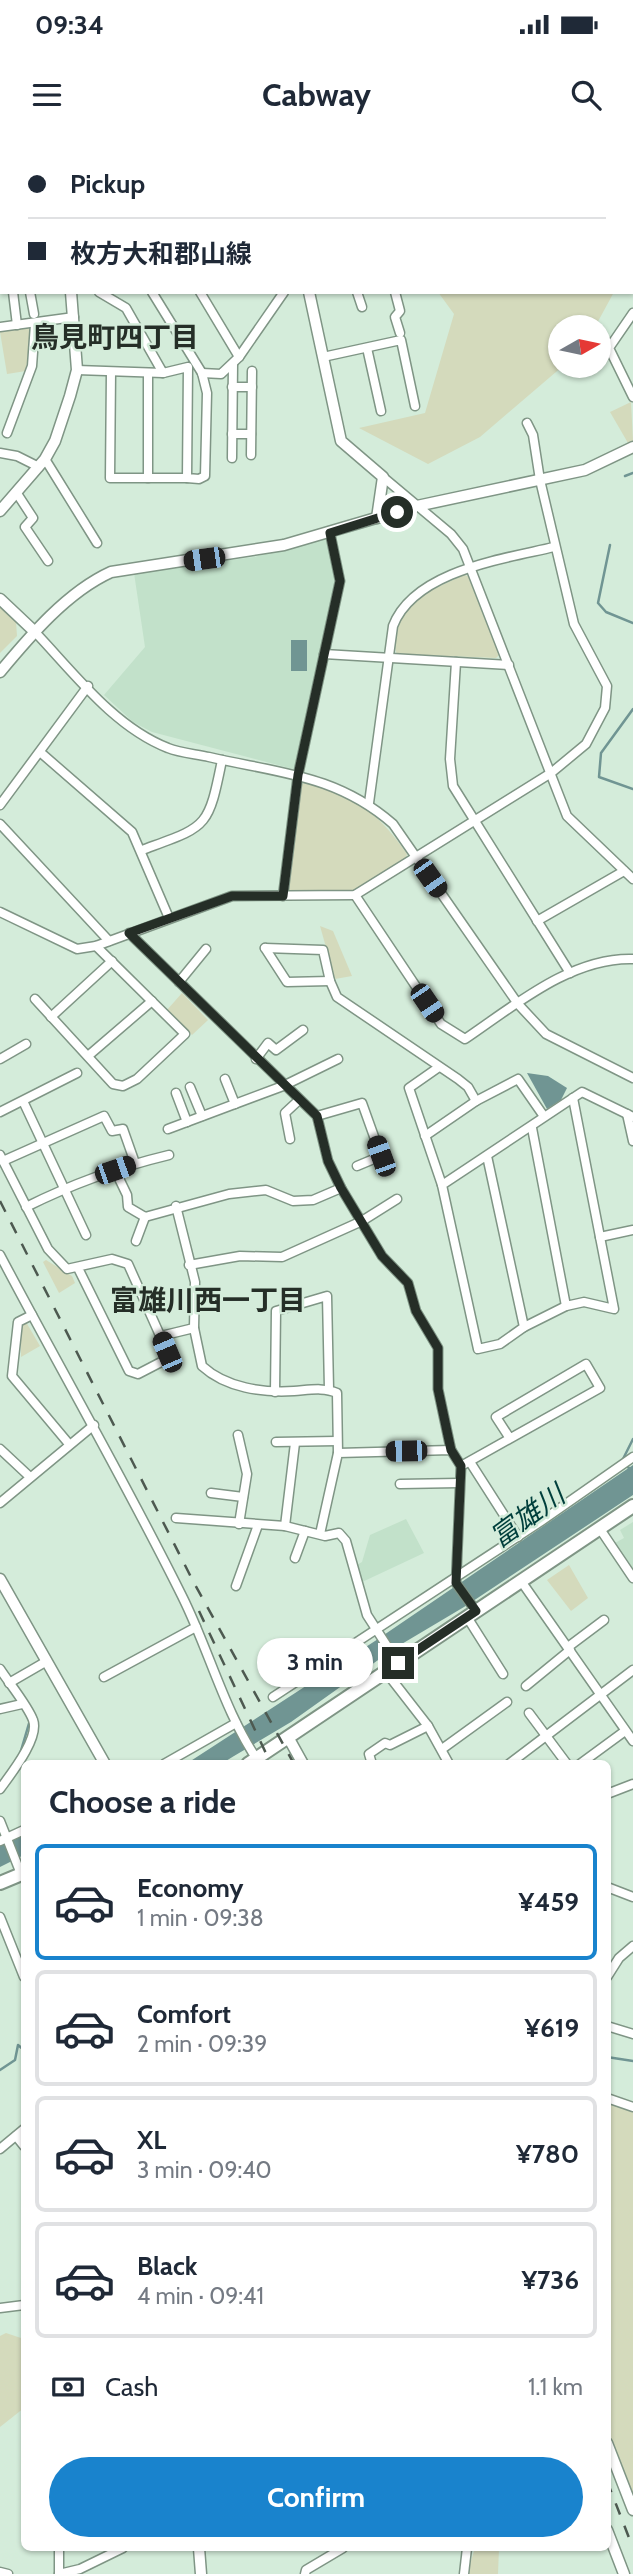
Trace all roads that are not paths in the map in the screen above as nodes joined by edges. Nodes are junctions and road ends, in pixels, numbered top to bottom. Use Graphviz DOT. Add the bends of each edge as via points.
graph roads {
  1 [pos="13,294"];
  2 [pos="30,294"];
  3 [pos="71,294"];
  4 [pos="102,294"];
  5 [pos="153,294"];
  6 [pos="201,294"];
  7 [pos="270,294"];
  8 [pos="282,294"];
  9 [pos="309,294"];
  10 [pos="358,294"];
  11 [pos="396,294"];
  12 [pos="276,302"];
  13 [pos="362,307"];
  14 [pos="633,313"];
  15 [pos="34,314"];
  16 [pos="74,317"];
  17 [pos="35,324"];
  18 [pos="17,325"];
  19 [pos="0,327"];
  20 [pos="400,333"];
  21 [pos="367,348"];
  22 [pos="323,358"];
  23 [pos="196,360"];
  24 [pos="236,360"];
  25 [pos="188,367"];
  26 [pos="77,370"];
  27 [pos="252,371"];
  28 [pos="111,372"];
  29 [pos="148,373"];
  30 [pos="163,373"];
  31 [pos="202,373"];
  32 [pos="232,387"];
  33 [pos="252,387"];
  34 [pos="633,397"];
  35 [pos="415,406"];
  36 [pos="381,411"];
  37 [pos="527,423"];
  38 [pos="7,433"];
  39 [pos="232,434"];
  40 [pos="251,434"];
  41 [pos="633,447"];
  42 [pos="0,453"];
  43 [pos="251,455"];
  44 [pos="232,458"];
  45 [pos="42,463"];
  46 [pos="383,477"];
  47 [pos="148,478"];
  48 [pos="187,478"];
  49 [pos="540,480"];
  50 [pos="16,492"];
  51 [pos="417,506"];
  52 [pos="0,511"];
  53 [pos="377,518"];
  54 [pos="330,533"];
  55 [pos="97,543"];
  56 [pos="554,547"];
  57 [pos="48,561"];
  58 [pos="470,567"];
  59 [pos="0,599"];
  60 [pos="35,632"];
  61 [pos="324,654"];
  62 [pos="389,657"];
  63 [pos="456,662"];
  64 [pos="509,665"];
  65 [pos="0,672"];
  66 [pos="88,687"];
  67 [pos="40,752"];
  68 [pos="222,760"];
  69 [pos="551,773"];
  70 [pos="298,775"];
  71 [pos="369,803"];
  72 [pos="0,805"];
  73 [pos="475,820"];
  74 [pos="0,824"];
  75 [pos="142,850"];
  76 [pos="415,857"];
  77 [pos="624,871"];
  78 [pos="633,879"];
  79 [pos="355,895"];
  80 [pos="283,896"];
  81 [pos="0,912"];
  82 [pos="169,918"];
  83 [pos="537,920"];
  84 [pos="129,933"];
  85 [pos="109,941"];
  86 [pos="96,946"];
  87 [pos="206,949"];
  88 [pos="633,959"];
  89 [pos="112,961"];
  90 [pos="570,973"];
  91 [pos="330,981"];
  92 [pos="179,982"];
  93 [pos="35,999"];
  94 [pos="152,1001"];
  95 [pos="518,1004"];
  96 [pos="51,1017"];
  97 [pos="303,1030"];
  98 [pos="26,1044"];
  99 [pos="88,1056"];
  100 [pos="0,1059"];
  101 [pos="256,1059"];
  102 [pos="338,1059"];
  103 [pos="633,1065"];
  104 [pos="439,1068"];
  105 [pos="77,1073"];
  106 [pos="631,1075"];
  107 [pos="225,1079"];
  108 [pos="283,1086"];
  109 [pos="190,1087"];
  110 [pos="176,1093"];
  111 [pos="573,1098"];
  112 [pos="299,1100"];
  113 [pos="23,1101"];
  114 [pos="477,1101"];
  115 [pos="235,1104"];
  116 [pos="0,1112"];
  117 [pos="543,1115"];
  118 [pos="630,1115"];
  119 [pos="202,1116"];
  120 [pos="317,1116"];
  121 [pos="187,1122"];
  122 [pos="532,1128"];
  123 [pos="168,1129"];
  124 [pos="425,1136"];
  125 [pos="290,1139"];
  126 [pos="633,1141"];
  127 [pos="43,1143"];
  128 [pos="169,1155"];
  129 [pos="487,1156"];
  130 [pos="1,1158"];
  131 [pos="135,1163"];
  132 [pos="357,1166"];
  133 [pos="115,1170"];
  134 [pos="442,1185"];
  135 [pos="65,1188"];
  136 [pos="341,1188"];
  137 [pos="397,1199"];
  138 [pos="176,1206"];
  139 [pos="26,1207"];
  140 [pos="145,1217"];
  141 [pos="362,1221"];
  142 [pos="633,1230"];
  143 [pos="86,1235"];
  144 [pos="600,1237"];
  145 [pos="136,1241"];
  146 [pos="0,1255"];
  147 [pos="189,1265"];
  148 [pos="78,1268"];
  149 [pos="566,1306"];
  150 [pos="32,1315"];
  151 [pos="524,1327"];
  152 [pos="194,1328"];
  153 [pos="161,1336"];
  154 [pos="328,1389"];
  155 [pos="275,1392"];
  156 [pos="94,1425"];
  157 [pos="238,1435"];
  158 [pos="509,1437"];
  159 [pos="337,1441"];
  160 [pos="276,1442"];
  161 [pos="295,1443"];
  162 [pos="69,1444"];
  163 [pos="0,1449"];
  164 [pos="451,1450"];
  165 [pos="338,1453"];
  166 [pos="633,1457"];
  167 [pos="465,1464"];
  168 [pos="417,1471"];
  169 [pos="30,1477"];
  170 [pos="400,1483"];
  171 [pos="417,1483"];
  172 [pos="459,1483"];
  173 [pos="211,1493"];
  174 [pos="243,1497"];
  175 [pos="0,1503"];
  176 [pos="633,1506"];
  177 [pos="176,1518"];
  178 [pos="239,1524"];
  179 [pos="258,1525"];
  180 [pos="285,1526"];
  181 [pos="600,1529"];
  182 [pos="305,1531"];
  183 [pos="320,1534"];
  184 [pos="518,1536"];
  185 [pos="295,1558"];
  186 [pos="633,1578"];
  187 [pos="0,1579"];
  188 [pos="456,1580"];
  189 [pos="521,1581"];
  190 [pos="236,1586"];
  191 [pos="471,1610"];
  192 [pos="604,1620"];
  193 [pos="196,1627"];
  194 [pos="378,1632"];
  195 [pos="569,1649"];
  196 [pos="47,1661"];
  197 [pos="398,1663"];
  198 [pos="0,1669"];
  199 [pos="633,1670"];
  200 [pos="386,1672"];
  201 [pos="503,1674"];
  202 [pos="104,1677"];
  203 [pos="9,1683"];
  204 [pos="526,1686"];
  205 [pos="601,1695"];
  206 [pos="273,1697"];
  207 [pos="507,1702"];
  208 [pos="20,1704"];
  209 [pos="0,1709"];
  210 [pos="529,1713"];
  211 [pos="237,1725"];
  212 [pos="428,1726"];
  213 [pos="625,1731"];
  214 [pos="288,1737"];
  215 [pos="546,1737"];
  216 [pos="633,1741"];
  217 [pos="442,1749"];
  218 [pos="253,1759"];
  219 [pos="102,1760"];
  220 [pos="171,1760"];
  221 [pos="301,1760"];
  222 [pos="371,1760"];
  223 [pos="447,1760"];
  224 [pos="514,1760"];
  225 [pos="563,1760"];
  226 [pos="585,1760"];
  227 [pos="633,1784"];
  228 [pos="0,1788"];
  229 [pos="611,1792"];
  230 [pos="0,1821"];
  231 [pos="21,1831"];
  232 [pos="3,1840"];
  233 [pos="21,1871"];
  234 [pos="0,1883"];
  235 [pos="611,1889"];
  236 [pos="633,1897"];
  237 [pos="0,1917"];
  238 [pos="633,1946"];
  239 [pos="21,1970"];
  240 [pos="611,1971"];
  241 [pos="611,2027"];
  242 [pos="633,2034"];
  243 [pos="611,2099"];
  244 [pos="633,2107"];
  245 [pos="21,2132"];
  246 [pos="16,2136"];
  247 [pos="21,2142"];
  248 [pos="0,2148"];
  249 [pos="21,2305"];
  250 [pos="0,2308"];
  251 [pos="611,2453"];
  252 [pos="633,2510"];
  253 [pos="611,2540"];
  254 [pos="59,2551"];
  255 [pos="117,2551"];
  256 [pos="199,2551"];
  257 [pos="338,2551"];
  258 [pos="467,2551"];
  259 [pos="0,2572"];
  260 [pos="8,2574"];
  261 [pos="59,2574"];
  262 [pos="201,2574"];
  263 [pos="305,2574"];
  264 [pos="464,2574"];
  265 [pos="624,2574"];
  1 -- 18 [label="street"];
  2 -- 15 [label="street"];
  3 -- 16 [label="street"];
  4 -- 30 [label="street" via="125,308"];
  5 -- 23 [label="street"];
  6 -- 24 [label="street"];
  7 -- 12 [label="street"];
  8 -- 12 [label="street"];
  9 -- 22 [label="street"];
  10 -- 13 [label="street"];
  11 -- 20 [label="street"];
  12 -- 24 [label="street"];
  14 -- 34 [label="street" via="609,348"];
  16 -- 17 [label="street"];
  16 -- 26 [label="street"];
  17 -- 18 [label="street"];
  17 -- 38 [label="street" via="32,366"];
  18 -- 19 [label="street"];
  21 -- 22 [label="street"];
  21 -- 35 [label="street" via="401,340"];
  21 -- 36 [label="street"];
  22 -- 46 [label="street" via="341,441"];
  23 -- 25 [label="street"];
  23 -- 31 [label="street"];
  24 -- 31 [label="street" via="221,374"];
  24 -- 32 [label="street"];
  25 -- 30 [label="street"];
  25 -- 48 [label="street"];
  26 -- 28 [label="street"];
  26 -- 45 [label="street" via="55,441"];
  27 -- 33 [label="street"];
  28 -- 29 [label="street"];
  28 -- 47 [label="street" via="110,478"];
  29 -- 30 [label="street"];
  29 -- 47 [label="street"];
  31 -- 48 [label="street" via="207,393 205,476"];
  32 -- 33 [label="street"];
  32 -- 39 [label="street"];
  33 -- 40 [label="street"];
  37 -- 49 [label="street"];
  39 -- 40 [label="street"];
  39 -- 44 [label="street"];
  40 -- 43 [label="street"];
  41 -- 49 [label="street" via="585,470"];
  42 -- 45 [label="street"];
  45 -- 50 [label="street"];
  45 -- 55 [label="street"];
  46 -- 51 [label="street"];
  46 -- 53 [label="street"];
  47 -- 48 [label="street"];
  49 -- 51 [label="street"];
  49 -- 56 [label="street"];
  50 -- 52 [label="street"];
  50 -- 57 [label="street" via="33,518 26,527"];
  51 -- 53 [label="street"];
  51 -- 58 [label="street" via="452,534"];
  53 -- 54 [label="street"];
  54 -- 60 [label="street" via="250,552 111,572 95,579"];
  54 -- 61 [label="street" via="340,581"];
  56 -- 58 [label="street"];
  56 -- 69 [label="street" via="574,624 607,686 606,708 586,744"];
  58 -- 62 [label="street" via="407,601 393,626"];
  58 -- 64 [label="street"];
  59 -- 60 [label="street"];
  60 -- 65 [label="street"];
  60 -- 66 [label="street"];
  61 -- 62 [label="street"];
  61 -- 70 [label="street"];
  62 -- 63 [label="street"];
  62 -- 71 [label="street"];
  63 -- 64 [label="street"];
  63 -- 73 [label="street" via="450,759 453,786"];
  64 -- 69 [label="street"];
  66 -- 67 [label="street"];
  66 -- 68 [label="street" via="128,726 168,748"];
  67 -- 72 [label="street"];
  67 -- 75 [label="street" via="132,832"];
  68 -- 70 [label="street"];
  68 -- 75 [label="street" via="212,807 196,830"];
  69 -- 73 [label="street"];
  69 -- 77 [label="street" via="567,816"];
  70 -- 71 [label="street"];
  70 -- 80 [label="street"];
  71 -- 76 [label="street" via="393,824"];
  73 -- 76 [label="street"];
  73 -- 83 [label="street"];
  74 -- 85 [label="street"];
  75 -- 82 [label="street"];
  76 -- 79 [label="street"];
  76 -- 95 [label="street"];
  77 -- 78 [label="street"];
  77 -- 83 [label="street"];
  79 -- 80 [label="street"];
  79 -- 95 [label="street" via="441,1024 465,1039"];
  80 -- 82 [label="street" via="232,896"];
  81 -- 86 [label="street" via="77,949"];
  82 -- 84 [label="street"];
  83 -- 90 [label="street"];
  84 -- 85 [label="street"];
  84 -- 92 [label="street"];
  85 -- 86 [label="street"];
  86 -- 89 [label="street"];
  87 -- 92 [label="street"];
  88 -- 90 [label="street" via="610,958"];
  89 -- 94 [label="street"];
  89 -- 96 [label="street"];
  90 -- 95 [label="street"];
  91 -- 91 [label="street" via="323,950 265,948 287,982"];
  91 -- 104 [label="street" via="337,997"];
  92 -- 101 [label="street"];
  93 -- 96 [label="street"];
  94 -- 99 [label="street"];
  94 -- 99 [label="street" via="185,1034 137,1079 123,1086 113,1084"];
  95 -- 106 [label="street" via="546,1034"];
  96 -- 99 [label="street"];
  97 -- 101 [label="street" via="276,1050 268,1042"];
  98 -- 100 [label="street"];
  101 -- 108 [label="street"];
  102 -- 108 [label="street"];
  103 -- 106 [label="street"];
  104 -- 114 [label="street" via="468,1087"];
  104 -- 124 [label="street" via="409,1088"];
  105 -- 113 [label="street"];
  107 -- 115 [label="street"];
  108 -- 112 [label="street"];
  108 -- 115 [label="street"];
  109 -- 119 [label="street"];
  110 -- 121 [label="street"];
  111 -- 117 [label="street"];
  111 -- 118 [label="street" via="582,1092"];
  111 -- 144 [label="street"];
  112 -- 120 [label="street"];
  112 -- 125 [label="street" via="285,1112"];
  113 -- 116 [label="street"];
  113 -- 127 [label="street"];
  114 -- 117 [label="street" via="518,1079"];
  114 -- 124 [label="street"];
  115 -- 119 [label="street"];
  117 -- 122 [label="street"];
  118 -- 126 [label="street"];
  119 -- 121 [label="street"];
  120 -- 132 [label="street" via="362,1103 381,1156"];
  120 -- 136 [label="street" via="328,1161"];
  121 -- 123 [label="street"];
  122 -- 129 [label="street"];
  122 -- 149 [label="street"];
  124 -- 134 [label="street"];
  127 -- 130 [label="street"];
  127 -- 131 [label="street" via="104,1116 111,1131 123,1129"];
  127 -- 135 [label="street"];
  128 -- 131 [label="street"];
  129 -- 134 [label="street"];
  129 -- 151 [label="street"];
  130 -- 139 [label="street"];
  131 -- 133 [label="street"];
  133 -- 135 [label="street"];
  133 -- 140 [label="street" via="128,1207"];
  134 -- 151 [label="street" via="478,1349 499,1344"];
  135 -- 139 [label="street"];
  135 -- 143 [label="street"];
  136 -- 138 [label="street" via="313,1200 293,1201 267,1190"];
  136 -- 141 [label="street"];
  137 -- 141 [label="street"];
  138 -- 140 [label="street"];
  138 -- 147 [label="street"];
  139 -- 148 [label="street" via="48,1250 67,1269"];
  140 -- 145 [label="street"];
  141 -- 147 [label="street" via="282,1257 240,1256"];
  141 -- 164 [label="street" via="382,1256 408,1283 416,1311 438,1348 438,1389"];
  142 -- 144 [label="street"];
  144 -- 149 [label="street" via="614,1309 584,1302"];
  146 -- 150 [label="street"];
  147 -- 152 [label="street" via="197,1294"];
  148 -- 153 [label="street" via="112,1259 128,1264"];
  148 -- 153 [label="street" via="129,1371 138,1374 165,1360"];
  149 -- 151 [label="street"];
  150 -- 156 [label="street"];
  150 -- 162 [label="street" via="18,1322 12,1376"];
  152 -- 153 [label="street"];
  152 -- 155 [label="street" via="200,1358 208,1371 250,1389"];
  154 -- 155 [label="street"];
  154 -- 155 [label="street" via="327,1296 276,1311"];
  154 -- 159 [label="street" via="337,1393"];
  156 -- 162 [label="street"];
  156 -- 193 [label="street"];
  157 -- 174 [label="street" via="247,1474"];
  158 -- 158 [label="street" via="496,1417 586,1364 600,1388"];
  158 -- 167 [label="street"];
  159 -- 161 [label="street"];
  159 -- 165 [label="street"];
  160 -- 161 [label="street"];
  161 -- 180 [label="street"];
  162 -- 169 [label="street"];
  163 -- 169 [label="street"];
  164 -- 165 [label="street"];
  164 -- 167 [label="street"];
  165 -- 183 [label="street"];
  166 -- 184 [label="street"];
  167 -- 172 [label="street"];
  167 -- 184 [label="street"];
  168 -- 171 [label="street"];
  169 -- 175 [label="street"];
  170 -- 171 [label="street"];
  171 -- 172 [label="street"];
  172 -- 188 [label="street"];
  173 -- 174 [label="street"];
  174 -- 178 [label="street"];
  176 -- 181 [label="main road"];
  177 -- 178 [label="street"];
  178 -- 179 [label="street"];
  179 -- 180 [label="street"];
  179 -- 190 [label="street"];
  180 -- 182 [label="street"];
  181 -- 186 [label="street"];
  181 -- 189 [label="main road"];
  182 -- 183 [label="street"];
  182 -- 185 [label="street"];
  183 -- 194 [label="street" via="339,1533 346,1541 367,1615"];
  184 -- 188 [label="street"];
  187 -- 196 [label="street"];
  188 -- 191 [label="street"];
  188 -- 194 [label="street"];
  189 -- 191 [label="main road"];
  189 -- 195 [label="street"];
  191 -- 197 [label="main road"];
  191 -- 201 [label="street"];
  192 -- 195 [label="street"];
  193 -- 202 [label="street"];
  193 -- 211 [label="street"];
  194 -- 197 [label="street"];
  194 -- 206 [label="street"];
  195 -- 204 [label="street"];
  195 -- 205 [label="street"];
  196 -- 203 [label="street"];
  196 -- 219 [label="street"];
  197 -- 200 [label="main road"];
  198 -- 203 [label="street"];
  199 -- 205 [label="street"];
  200 -- 212 [label="street"];
  200 -- 214 [label="main road"];
  203 -- 208 [label="street"];
  205 -- 213 [label="street"];
  205 -- 215 [label="street"];
  207 -- 217 [label="street"];
  208 -- 209 [label="street"];
  208 -- 228 [label="street" via="34,1722 33,1732 20,1762"];
  210 -- 215 [label="street"];
  211 -- 218 [label="street"];
  211 -- 220 [label="street"];
  212 -- 217 [label="street"];
  212 -- 222 [label="street" via="390,1745 385,1743 369,1755"];
  213 -- 216 [label="street"];
  213 -- 226 [label="street"];
  214 -- 218 [label="main road"];
  214 -- 221 [label="street"];
  215 -- 224 [label="street"];
  215 -- 225 [label="street"];
  217 -- 223 [label="street"];
  227 -- 229 [label="street"];
  230 -- 232 [label="street"];
  231 -- 232 [label="street"];
  232 -- 233 [label="street"];
  233 -- 234 [label="main road"];
  235 -- 236 [label="street"];
  237 -- 239 [label="street"];
  238 -- 240 [label="street"];
  241 -- 242 [label="street"];
  243 -- 244 [label="street"];
  245 -- 246 [label="street"];
  246 -- 247 [label="street"];
  246 -- 248 [label="street"];
  249 -- 250 [label="street"];
  251 -- 252 [label="street"];
  253 -- 265 [label="street"];
  254 -- 261 [label="street"];
  255 -- 261 [label="street"];
  256 -- 262 [label="street"];
  257 -- 263 [label="street"];
  258 -- 264 [label="street"];
  259 -- 260 [label="street"];
}
